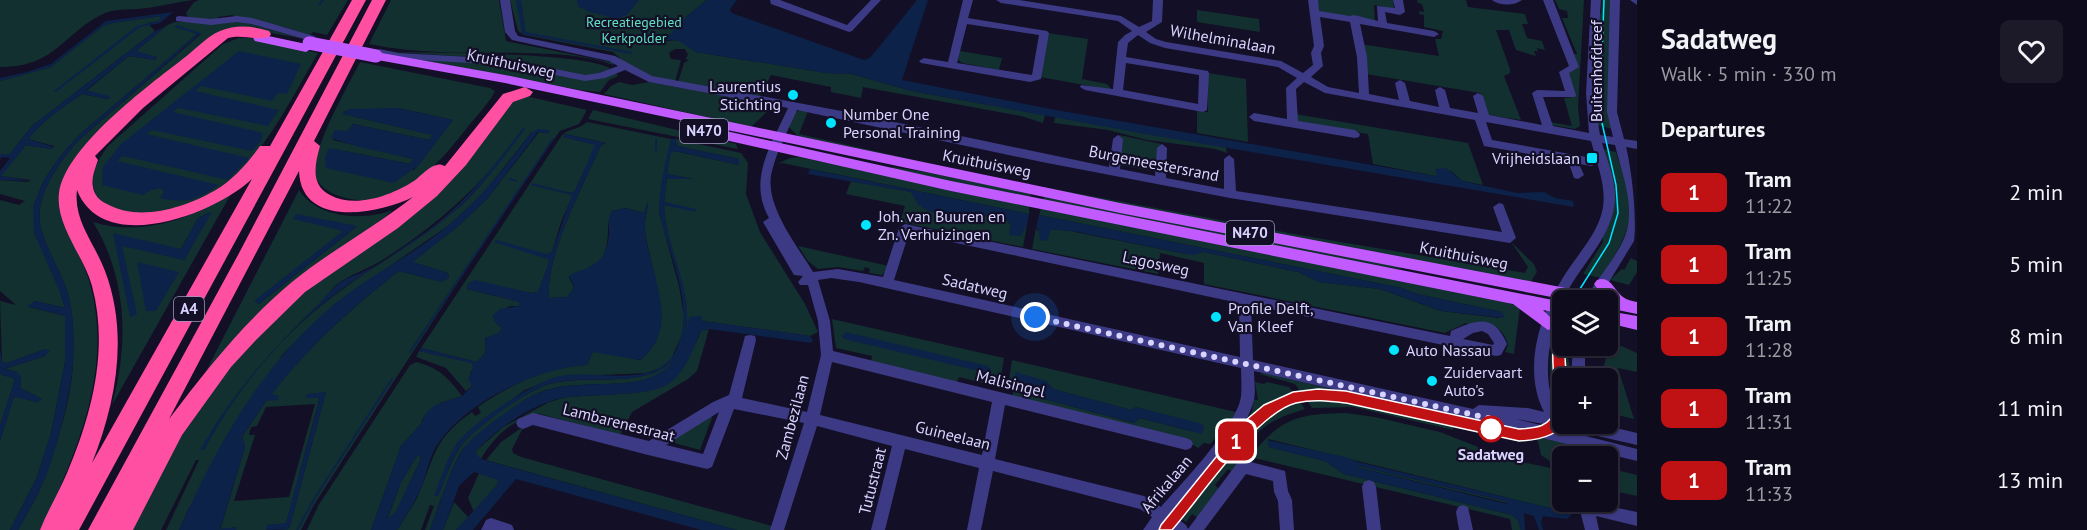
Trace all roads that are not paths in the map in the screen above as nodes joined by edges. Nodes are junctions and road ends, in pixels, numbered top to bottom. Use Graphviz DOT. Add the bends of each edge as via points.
graph roads {
  1 [pos="359,0"];
  2 [pos="379,0"];
  3 [pos="505,0"];
  4 [pos="775,0"];
  5 [pos="876,0"];
  6 [pos="968,0"];
  7 [pos="1003,0"];
  8 [pos="1158,0"];
  9 [pos="1313,0"];
  10 [pos="1398,0"];
  11 [pos="1497,0"];
  12 [pos="1516,0"];
  13 [pos="1548,0"];
  14 [pos="1596,0"];
  15 [pos="1615,0"];
  16 [pos="1041,3"];
  17 [pos="1315,13"];
  18 [pos="1354,18"];
  19 [pos="180,19"];
  20 [pos="963,20"];
  21 [pos="1383,26"];
  22 [pos="1140,31"];
  23 [pos="1434,34"];
  24 [pos="261,36"];
  25 [pos="309,43"];
  26 [pos="376,56"];
  27 [pos="1122,59"];
  28 [pos="924,60"];
  29 [pos="625,65"];
  30 [pos="952,65"];
  31 [pos="343,70"];
  32 [pos="1305,78"];
  33 [pos="1400,83"];
  34 [pos="311,87"];
  35 [pos="1085,87"];
  36 [pos="519,88"];
  37 [pos="1440,90"];
  38 [pos="1118,93"];
  39 [pos="1478,96"];
  40 [pos="1364,97"];
  41 [pos="1405,104"];
  42 [pos="790,105"];
  43 [pos="1445,111"];
  44 [pos="1254,117"];
  45 [pos="1482,117"];
  46 [pos="1293,124"];
  47 [pos="1550,131"];
  48 [pos="1355,134"];
  49 [pos="1595,138"];
  50 [pos="1118,139"];
  51 [pos="774,142"];
  52 [pos="1618,142"];
  53 [pos="1637,145"];
  54 [pos="1162,148"];
  55 [pos="1572,158"];
  56 [pos="1229,159"];
  57 [pos="1592,162"];
  58 [pos="1114,172"];
  59 [pos="1578,175"];
  60 [pos="1160,180"];
  61 [pos="1230,194"];
  62 [pos="1499,207"];
  63 [pos="809,281"];
  64 [pos="887,283"];
  65 [pos="1602,284"];
  66 [pos="1567,290"];
  67 [pos="1599,290"];
  68 [pos="1606,290"];
  69 [pos="1514,298"];
  70 [pos="1245,299"];
  71 [pos="1552,300"];
  72 [pos="1552,301"];
  73 [pos="1618,304"];
  74 [pos="1637,308"];
  75 [pos="1552,317"];
  76 [pos="1618,319"];
  77 [pos="1637,322"];
  78 [pos="1548,324"];
  79 [pos="750,340"];
  80 [pos="1457,343"];
  81 [pos="827,355"];
  82 [pos="1247,365"];
  83 [pos="1000,397"];
  84 [pos="1545,399"];
  85 [pos="730,402"];
  86 [pos="1552,408"];
  87 [pos="1457,411"];
  88 [pos="1535,416"];
  89 [pos="812,419"];
  90 [pos="1552,420"];
  91 [pos="523,423"];
  92 [pos="1552,433"];
  93 [pos="1599,434"];
  94 [pos="1618,434"];
  95 [pos="1637,439"];
  96 [pos="900,441"];
  97 [pos="1186,444"];
  98 [pos="648,449"];
  99 [pos="1637,454"];
  100 [pos="987,462"];
  101 [pos="1369,487"];
  102 [pos="1462,512"];
  103 [pos="1162,516"];
  104 [pos="1637,519"];
  105 [pos="489,528"];
  106 [pos="51,530"];
  107 [pos="67,530"];
  108 [pos="99,530"];
  109 [pos="121,530"];
  110 [pos="507,530"];
  111 [pos="777,530"];
  112 [pos="878,530"];
  113 [pos="974,530"];
  114 [pos="1150,530"];
  115 [pos="1181,530"];
  116 [pos="1195,530"];
  117 [pos="1287,530"];
  118 [pos="1374,530"];
  119 [pos="1466,530"];
  120 [pos="1592,530"];
  1 -- 34 [label="highway, A4"];
  2 -- 31 [label="highway, A4"];
  3 -- 29 [label="street, Burgemeestersrand" via="510,32 515,38 602,56"];
  4 -- 5 [label="street" via="849,29"];
  6 -- 20 [label="street"];
  7 -- 16 [label="street, Wilhelminalaan"];
  8 -- 22 [label="street" via="1157,22"];
  9 -- 17 [label="street"];
  10 -- 21 [label="street" via="1400,12 1380,8"];
  11 -- 12 [label="street"];
  13 -- 47 [label="street" via="1574,67 1564,72 1570,95 1537,93"];
  14 -- 49 [label="street, Buitenhofdreef" via="1592,98"];
  15 -- 52 [label="street, Buitenhofdreef" via="1611,102"];
  16 -- 22 [label="street, Wilhelminalaan" via="1121,19"];
  17 -- 18 [label="street"];
  17 -- 32 [label="street" via="1318,66"];
  18 -- 21 [label="street"];
  18 -- 40 [label="street" via="1364,73"];
  19 -- 25 [label="street" via="252,21"];
  20 -- 30 [label="street"];
  20 -- 30 [label="street" via="1044,33 1037,77"];
  21 -- 23 [label="street"];
  22 -- 27 [label="street" via="1125,39"];
  22 -- 32 [label="street, Wilhelminalaan" via="1165,45 1281,64"];
  24 -- 25 [label="main road, Kruithuisweg / N470"];
  24 -- 34 [label="highway, A4" via="227,38 117,130 89,161 83,176 87,199 110,215 148,218 183,212 209,201 253,168"];
  24 -- 106 [label="highway" via="239,30 223,35 109,130 74,171 68,193 69,213 101,288 107,319 107,352 100,404 88,448"];
  25 -- 26 [label="main road, Kruithuisweg / N470"];
  26 -- 29 [label="street" via="506,62 585,78 601,76"];
  26 -- 36 [label="main road, Kruithuisweg / N470"];
  27 -- 38 [label="street"];
  27 -- 38 [label="street" via="1204,73 1203,108"];
  28 -- 30 [label="street"];
  29 -- 42 [label="street, Burgemeestersrand" via="650,79"];
  31 -- 36 [label="highway, A4" via="309,152 306,169 306,182 316,195 338,206 381,203 430,178 492,103"];
  31 -- 108 [label="highway, A4"];
  32 -- 40 [label="street, Wilhelminalaan" via="1325,90"];
  32 -- 46 [label="street" via="1291,88"];
  33 -- 41 [label="street"];
  34 -- 107 [label="highway, A4"];
  35 -- 38 [label="street"];
  36 -- 51 [label="main road, Kruithuisweg / N470"];
  36 -- 109 [label="highway" via="424,199 324,268 243,340 175,428"];
  37 -- 43 [label="street"];
  39 -- 45 [label="street"];
  40 -- 41 [label="street, Wilhelminalaan"];
  41 -- 43 [label="street, Wilhelminalaan"];
  42 -- 51 [label="street, Zambezilaan"];
  42 -- 58 [label="street, Burgemeestersrand"];
  43 -- 45 [label="street, Wilhelminalaan"];
  44 -- 46 [label="street"];
  45 -- 47 [label="street, Wilhelminalaan"];
  45 -- 55 [label="street" via="1488,144"];
  46 -- 48 [label="street"];
  47 -- 49 [label="street, Wilhelminalaan"];
  49 -- 52 [label="street, Buitenhofdreef"];
  49 -- 66 [label="street, Buitenhofdreef" via="1608,186 1608,212"];
  50 -- 58 [label="street"];
  51 -- 63 [label="street, Zambezilaan" via="765,180 766,201"];
  51 -- 69 [label="main road, Kruithuisweg / N470" via="1009,198"];
  51 -- 71 [label="main road, Kruithuisweg / N470" via="1120,208"];
  52 -- 53 [label="street"];
  52 -- 65 [label="street, Buitenhofdreef" via="1635,216 1630,238"];
  54 -- 60 [label="street"];
  55 -- 57 [label="street"];
  55 -- 59 [label="street"];
  56 -- 61 [label="street"];
  58 -- 60 [label="street, Burgemeestersrand"];
  60 -- 61 [label="street, Burgemeestersrand"];
  61 -- 62 [label="street, Burgemeestersrand" via="1510,238"];
  63 -- 64 [label="street, Sadatweg" via="838,274"];
  63 -- 81 [label="street, Zambezilaan" via="821,312"];
  64 -- 70 [label="street, Lagosweg" via="905,228"];
  64 -- 82 [label="street, Sadatweg"];
  65 -- 67 [label="street, Buitenhofdreef"];
  65 -- 68 [label="main road"];
  69 -- 72 [label="main road, Kruithuisweg / N470"];
  69 -- 78 [label="main road"];
  70 -- 80 [label="street, Lagosweg"];
  70 -- 82 [label="street, Afrikalaan"];
  73 -- 74 [label="main road"];
  75 -- 78 [label="street, Buitenhofdreef"];
  76 -- 77 [label="main road"];
  78 -- 84 [label="street, Buitenhofdreef" via="1542,361"];
  79 -- 85 [label="street" via="735,398"];
  81 -- 83 [label="street, Malisingel"];
  81 -- 89 [label="street, Zambezilaan"];
  82 -- 87 [label="street, Sadatweg"];
  82 -- 103 [label="street, Afrikalaan" via="1248,398 1239,420"];
  83 -- 97 [label="street, Malisingel"];
  83 -- 100 [label="street"];
  84 -- 86 [label="street, Buitenhofdreef"];
  84 -- 88 [label="street"];
  85 -- 89 [label="street, Guineelaan"];
  85 -- 98 [label="street"];
  85 -- 98 [label="street, Lambarenestraat" via="706,462"];
  87 -- 88 [label="street, Sadatweg"];
  87 -- 92 [label="street, Sadatweg"];
  88 -- 90 [label="street, Sadatweg"];
  89 -- 96 [label="street, Guineelaan"];
  89 -- 111 [label="street, Zambezilaan"];
  91 -- 98 [label="street, Lambarenestraat" via="533,419"];
  93 -- 99 [label="street"];
  94 -- 95 [label="street"];
  96 -- 100 [label="street, Guineelaan"];
  96 -- 112 [label="street, Tutustraat"];
  100 -- 103 [label="street, Guineelaan" via="1144,503"];
  100 -- 113 [label="street"];
  101 -- 118 [label="street"];
  102 -- 119 [label="street"];
  103 -- 114 [label="street, Afrikalaan"];
  103 -- 115 [label="street, Guineelaan"];
  104 -- 120 [label="street" via="1586,507"];
  105 -- 110 [label="street"];
  116 -- 117 [label="street" via="1243,467 1280,476"];
}
